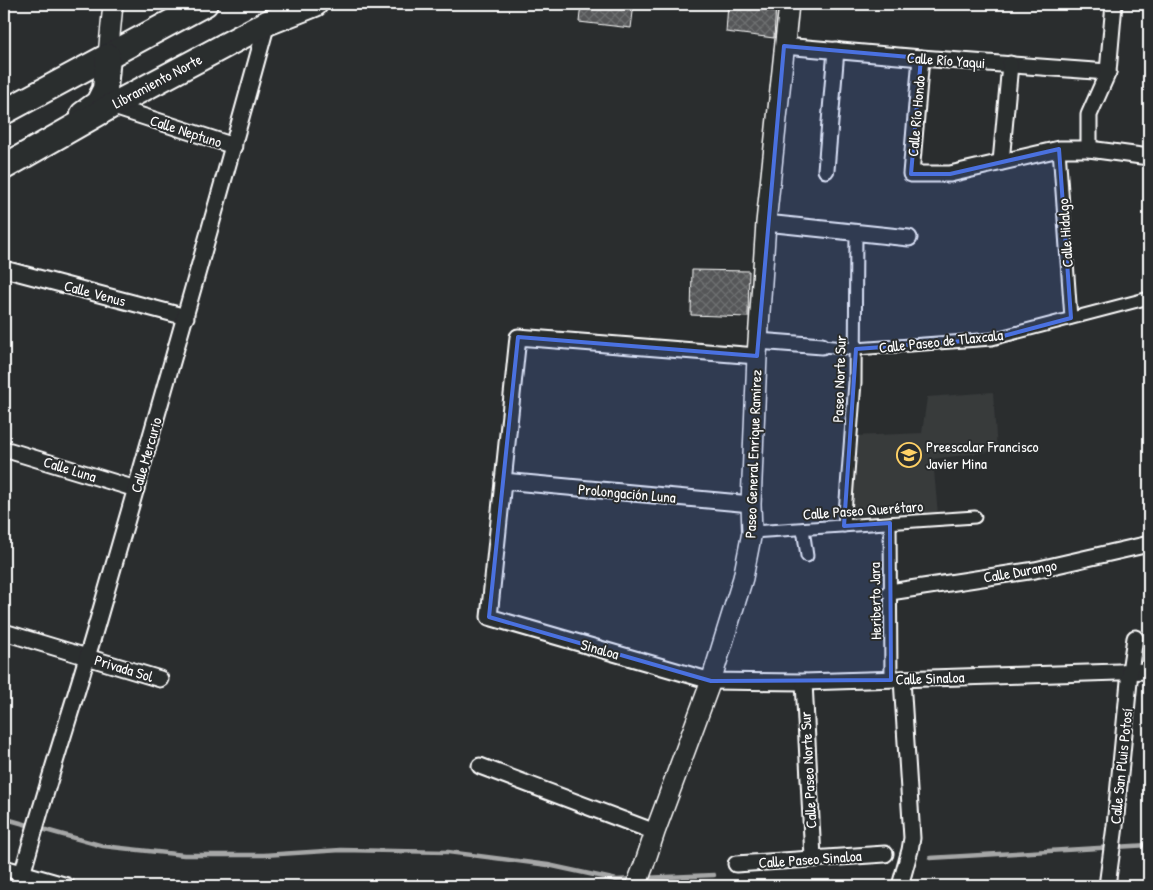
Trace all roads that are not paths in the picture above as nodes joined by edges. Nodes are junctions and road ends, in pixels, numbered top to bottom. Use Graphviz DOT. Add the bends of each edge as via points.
graph roads {
  1 [pos="113,4"];
  2 [pos="205,4"];
  3 [pos="315,4"];
  4 [pos="788,4"];
  5 [pos="1114,4"];
  6 [pos="267,23"];
  7 [pos="784,46"];
  8 [pos="836,50"];
  9 [pos="108,56"];
  10 [pos="921,58"];
  11 [pos="1010,64"];
  12 [pos="1108,72"];
  13 [pos="111,106"];
  14 [pos="4,112"];
  15 [pos="234,146"];
  16 [pos="1058,149"];
  17 [pos="1089,150"];
  18 [pos="1149,157"];
  19 [pos="1001,162"];
  20 [pos="9,164"];
  21 [pos="826,170"];
  22 [pos="766,223"];
  23 [pos="856,232"];
  24 [pos="909,238"];
  25 [pos="4,269"];
  26 [pos="1149,298"];
  27 [pos="186,317"];
  28 [pos="1071,318"];
  29 [pos="822,346"];
  30 [pos="757,349"];
  31 [pos="856,349"];
  32 [pos="4,449"];
  33 [pos="503,481"];
  34 [pos="136,489"];
  35 [pos="751,504"];
  36 [pos="975,517"];
  37 [pos="890,523"];
  38 [pos="844,526"];
  39 [pos="803,529"];
  40 [pos="752,532"];
  41 [pos="1149,544"];
  42 [pos="807,556"];
  43 [pos="890,592"];
  44 [pos="4,632"];
  45 [pos="1135,638"];
  46 [pos="87,657"];
  47 [pos="1130,671"];
  48 [pos="1149,671"];
  49 [pos="160,679"];
  50 [pos="896,680"];
  51 [pos="711,681"];
  52 [pos="804,682"];
  53 [pos="480,766"];
  54 [pos="656,832"];
  55 [pos="885,854"];
  56 [pos="813,858"];
  57 [pos="736,864"];
  58 [pos="4,868"];
  59 [pos="21,880"];
  60 [pos="636,885"];
  61 [pos="67,886"];
  62 [pos="900,886"];
  63 [pos="1108,886"];
  1 -- 9 [label="street"];
  2 -- 9 [label="main road"];
  3 -- 6 [label="main road, Libramiento Norte"];
  4 -- 7 [label="street, Paseo General Enrique Ramirez"];
  5 -- 12 [label="street"];
  6 -- 13 [label="main road, Libramiento Norte"];
  6 -- 15 [label="street, Calle Mercurio"];
  7 -- 8 [label="street, Calle Río Yaqui"];
  7 -- 22 [label="street, Paseo General Enrique Ramirez"];
  8 -- 10 [label="street, Calle Río Yaqui"];
  8 -- 21 [label="street"];
  9 -- 14 [label="main road"];
  9 -- 20 [label="main road" via="106,89 98,103 18,150"];
  10 -- 11 [label="street, Calle Río Yaqui"];
  10 -- 19 [label="street, Calle Río Hondo" via="911,174 950,174"];
  11 -- 12 [label="street, Calle Río Yaqui"];
  11 -- 19 [label="street"];
  12 -- 17 [label="street" via="1090,115"];
  13 -- 15 [label="street, Calle Neptuno"];
  13 -- 20 [label="main road, Libramiento Norte"];
  15 -- 27 [label="street, Calle Mercurio"];
  16 -- 17 [label="street"];
  16 -- 19 [label="street"];
  16 -- 28 [label="street, Calle Hidalgo"];
  17 -- 18 [label="street"];
  22 -- 23 [label="street"];
  22 -- 30 [label="street, Paseo General Enrique Ramirez"];
  23 -- 24 [label="street"];
  23 -- 31 [label="street, Paseo Norte Sur"];
  25 -- 27 [label="street, Calle Venus"];
  26 -- 28 [label="street, Calle Paseo de Tlaxcala"];
  27 -- 34 [label="street, Calle Mercurio"];
  28 -- 31 [label="street, Calle Paseo de Tlaxcala" via="992,339"];
  29 -- 30 [label="street, Calle Paseo de Tlaxcala"];
  29 -- 31 [label="street, Calle Paseo de Tlaxcala"];
  30 -- 33 [label="street, Calle Paseo de Tlaxcala" via="518,337"];
  30 -- 35 [label="street, Paseo General Enrique Ramirez"];
  31 -- 38 [label="street, Paseo Norte Sur"];
  32 -- 34 [label="street, Calle Luna"];
  33 -- 35 [label="street, Prolongación Luna"];
  33 -- 51 [label="street, Sinaloa" via="489,617"];
  34 -- 46 [label="street, Calle Mercurio"];
  35 -- 40 [label="street, Paseo General Enrique Ramirez"];
  36 -- 37 [label="street, Calle Paseo Querétaro"];
  37 -- 38 [label="street, Calle Paseo Querétaro"];
  37 -- 43 [label="street, Heriberto Jara"];
  38 -- 39 [label="street, Calle Paseo Querétaro"];
  39 -- 40 [label="street, Calle Paseo Querétaro"];
  39 -- 42 [label="street"];
  40 -- 51 [label="street, Paseo General Enrique Ramirez" via="743,578"];
  41 -- 43 [label="street, Calle Durango" via="1035,570"];
  43 -- 50 [label="street, Heriberto Jara"];
  44 -- 46 [label="street, Privada Sol"];
  45 -- 47 [label="street, Calle San Pluis Potosí"];
  46 -- 49 [label="street, Privada Sol"];
  46 -- 59 [label="street, Calle Mercurio"];
  47 -- 48 [label="street, Calle Sinaloa"];
  47 -- 50 [label="street, Calle Sinaloa"];
  47 -- 63 [label="street, Calle San Pluis Potosí"];
  50 -- 52 [label="street, Calle Sinaloa"];
  50 -- 62 [label="street" via="912,838"];
  51 -- 52 [label="street, Calle Sinaloa"];
  51 -- 54 [label="street, Paseo General Enrique Ramirez"];
  52 -- 56 [label="street, Calle Paseo Norte Sur"];
  53 -- 54 [label="street"];
  54 -- 60 [label="street, Paseo General Enrique Ramirez"];
  55 -- 56 [label="street, Calle Paseo Sinaloa"];
  56 -- 57 [label="street, Calle Paseo Sinaloa"];
  58 -- 59 [label="street"];
  59 -- 61 [label="street"];
}
